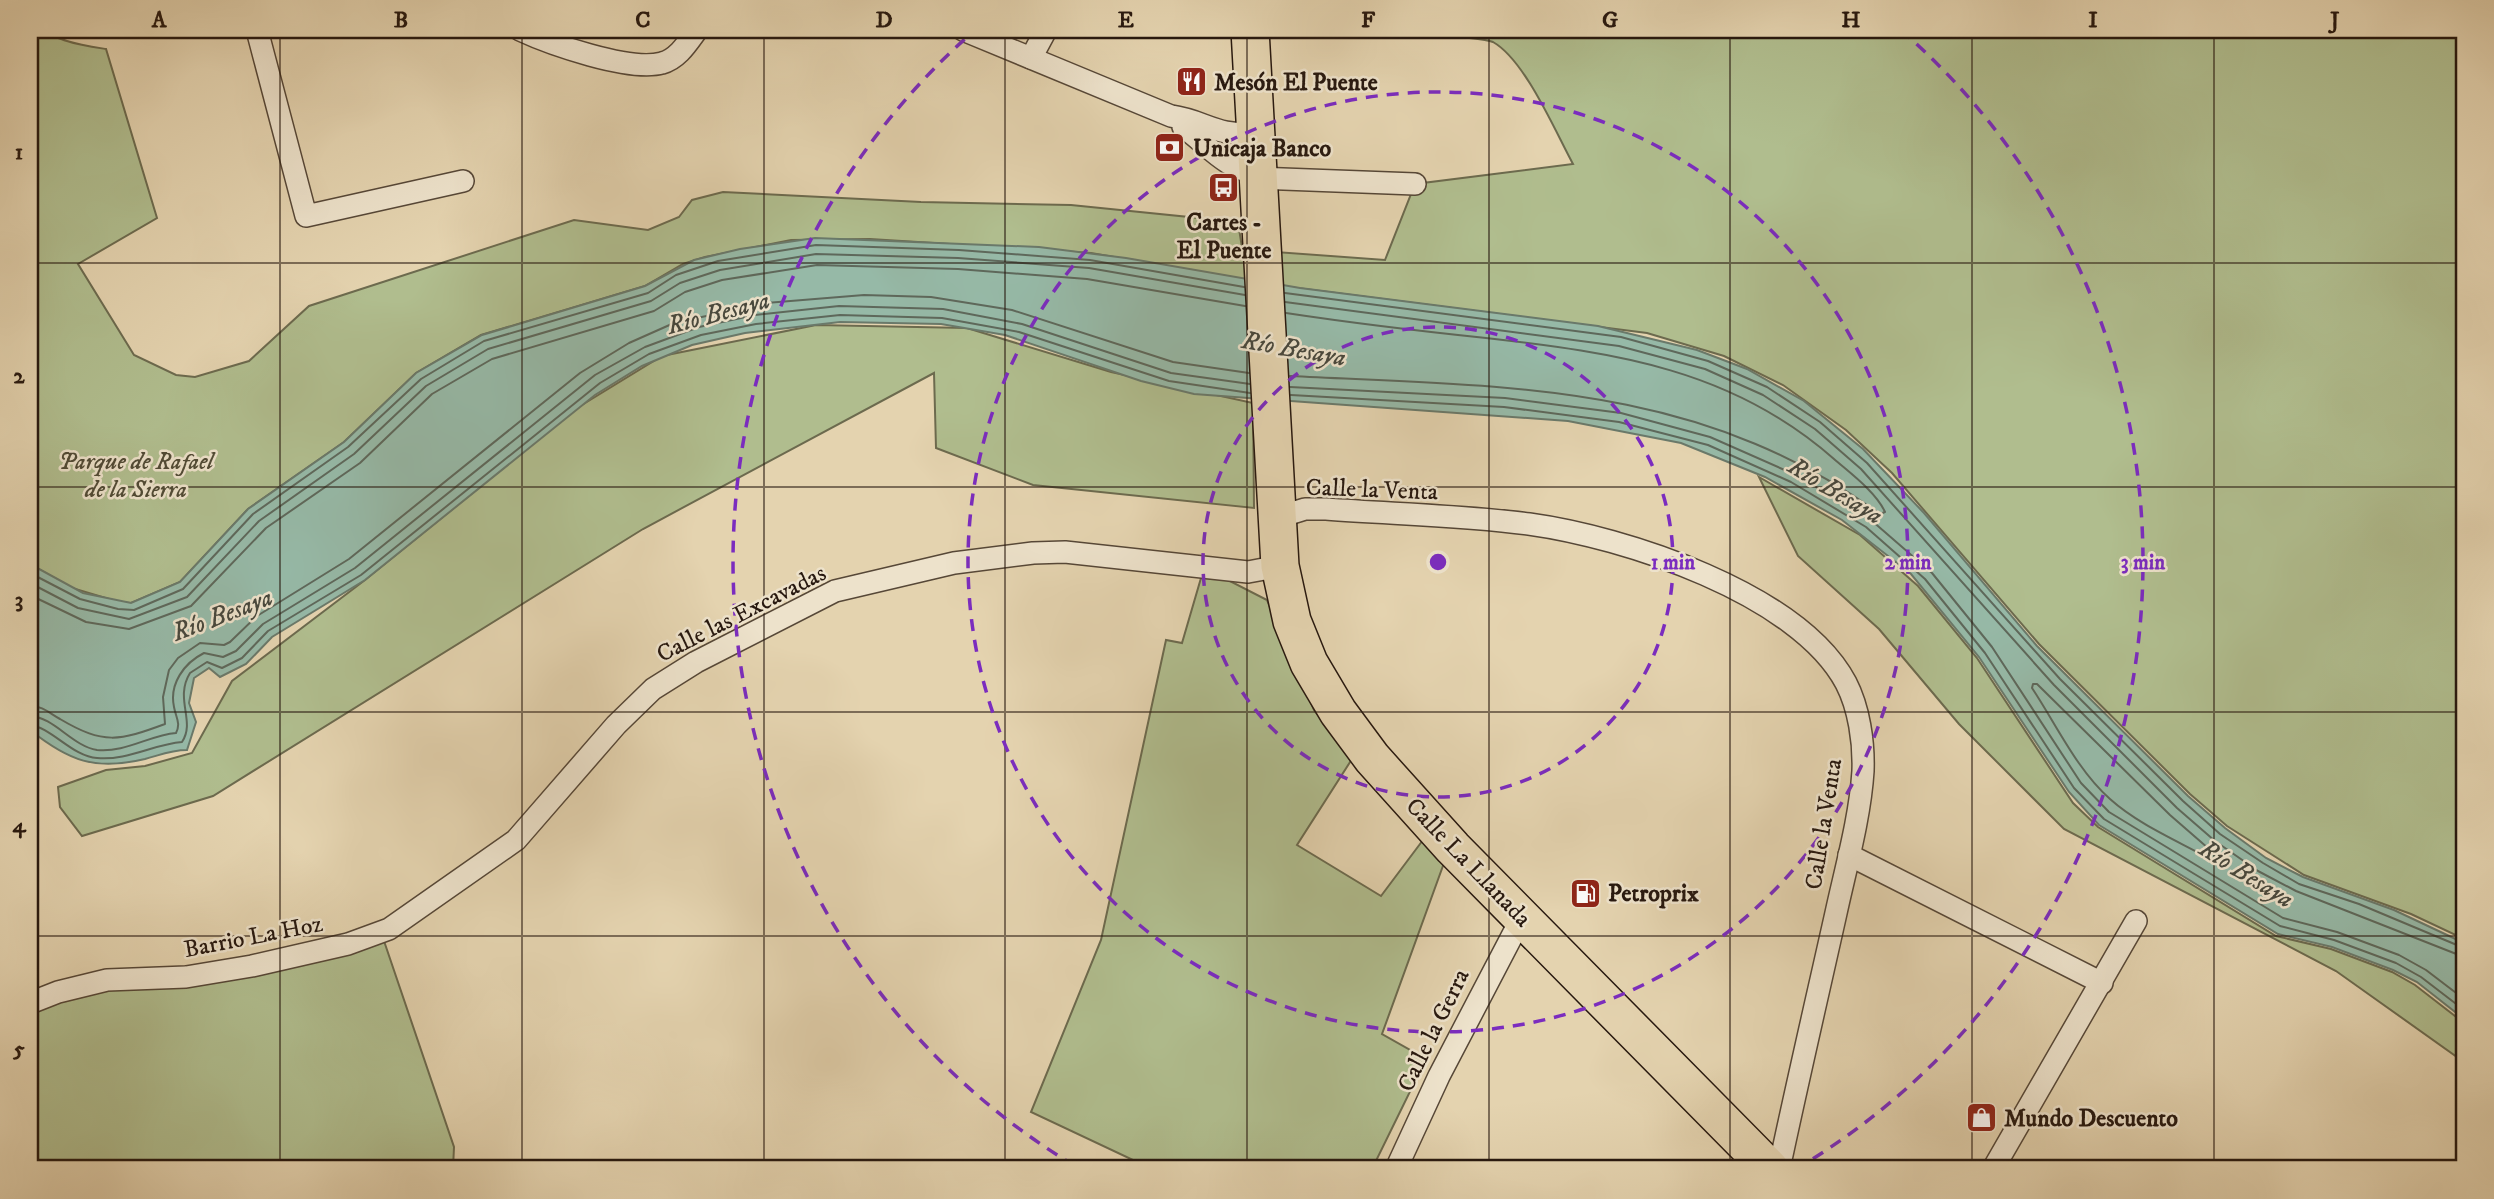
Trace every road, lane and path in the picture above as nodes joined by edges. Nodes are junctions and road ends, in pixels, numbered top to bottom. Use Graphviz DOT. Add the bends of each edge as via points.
graph roads {
  1 [pos="257,30"];
  2 [pos="520,30"];
  3 [pos="697,30"];
  4 [pos="963,30"];
  5 [pos="1046,30"];
  6 [pos="1250,30"];
  7 [pos="1031,58"];
  8 [pos="1171,116"];
  9 [pos="1256,133"];
  10 [pos="463,181"];
  11 [pos="1257,181"];
  12 [pos="1415,184"];
  13 [pos="1276,506"];
  14 [pos="1280,566"];
  15 [pos="1849,855"];
  16 [pos="470,875"];
  17 [pos="1522,917"];
  18 [pos="2136,921"];
  19 [pos="2102,983"];
  20 [pos="30,1003"];
  21 [pos="1396,1169"];
  22 [pos="1770,1169"];
  23 [pos="1779,1169"];
  24 [pos="1993,1169"];
  1 -- 10 [label="street" via="306,216"];
  2 -- 3 [label="street" via="584,52 650,64 673,57"];
  4 -- 7 [label="street"];
  5 -- 7 [label="street"];
  6 -- 9 [label="highway, Calle La Llanada"];
  7 -- 8 [label="street"];
  8 -- 9 [label="street" via="1222,133"];
  8 -- 11 [label="street"];
  9 -- 11 [label="highway, Calle La Llanada"];
  11 -- 12 [label="street"];
  11 -- 13 [label="highway, Calle La Llanada"];
  13 -- 14 [label="highway, Calle La Llanada"];
  13 -- 15 [label="street, Calle la Venta" via="1530,524 1610,541 1717,580 1788,621 1822,650 1846,682 1859,716 1863,771"];
  14 -- 16 [label="street, Calle las Excavadas" via="1248,572 1065,552 1033,553 954,563 835,591 653,689 616,725 530,827"];
  14 -- 17 [label="highway, Calle La Llanada" via="1300,644 1343,720 1426,820"];
  15 -- 19 [label="street"];
  15 -- 23 [label="street, Calle la Venta"];
  16 -- 20 [label="street, Barrio La Hoz" via="389,929 348,944 217,973 107,980"];
  17 -- 21 [label="street, Calle la Gerra"];
  17 -- 22 [label="highway, Calle La Llanada"];
  18 -- 19 [label="street"];
  19 -- 24 [label="street"];
}
